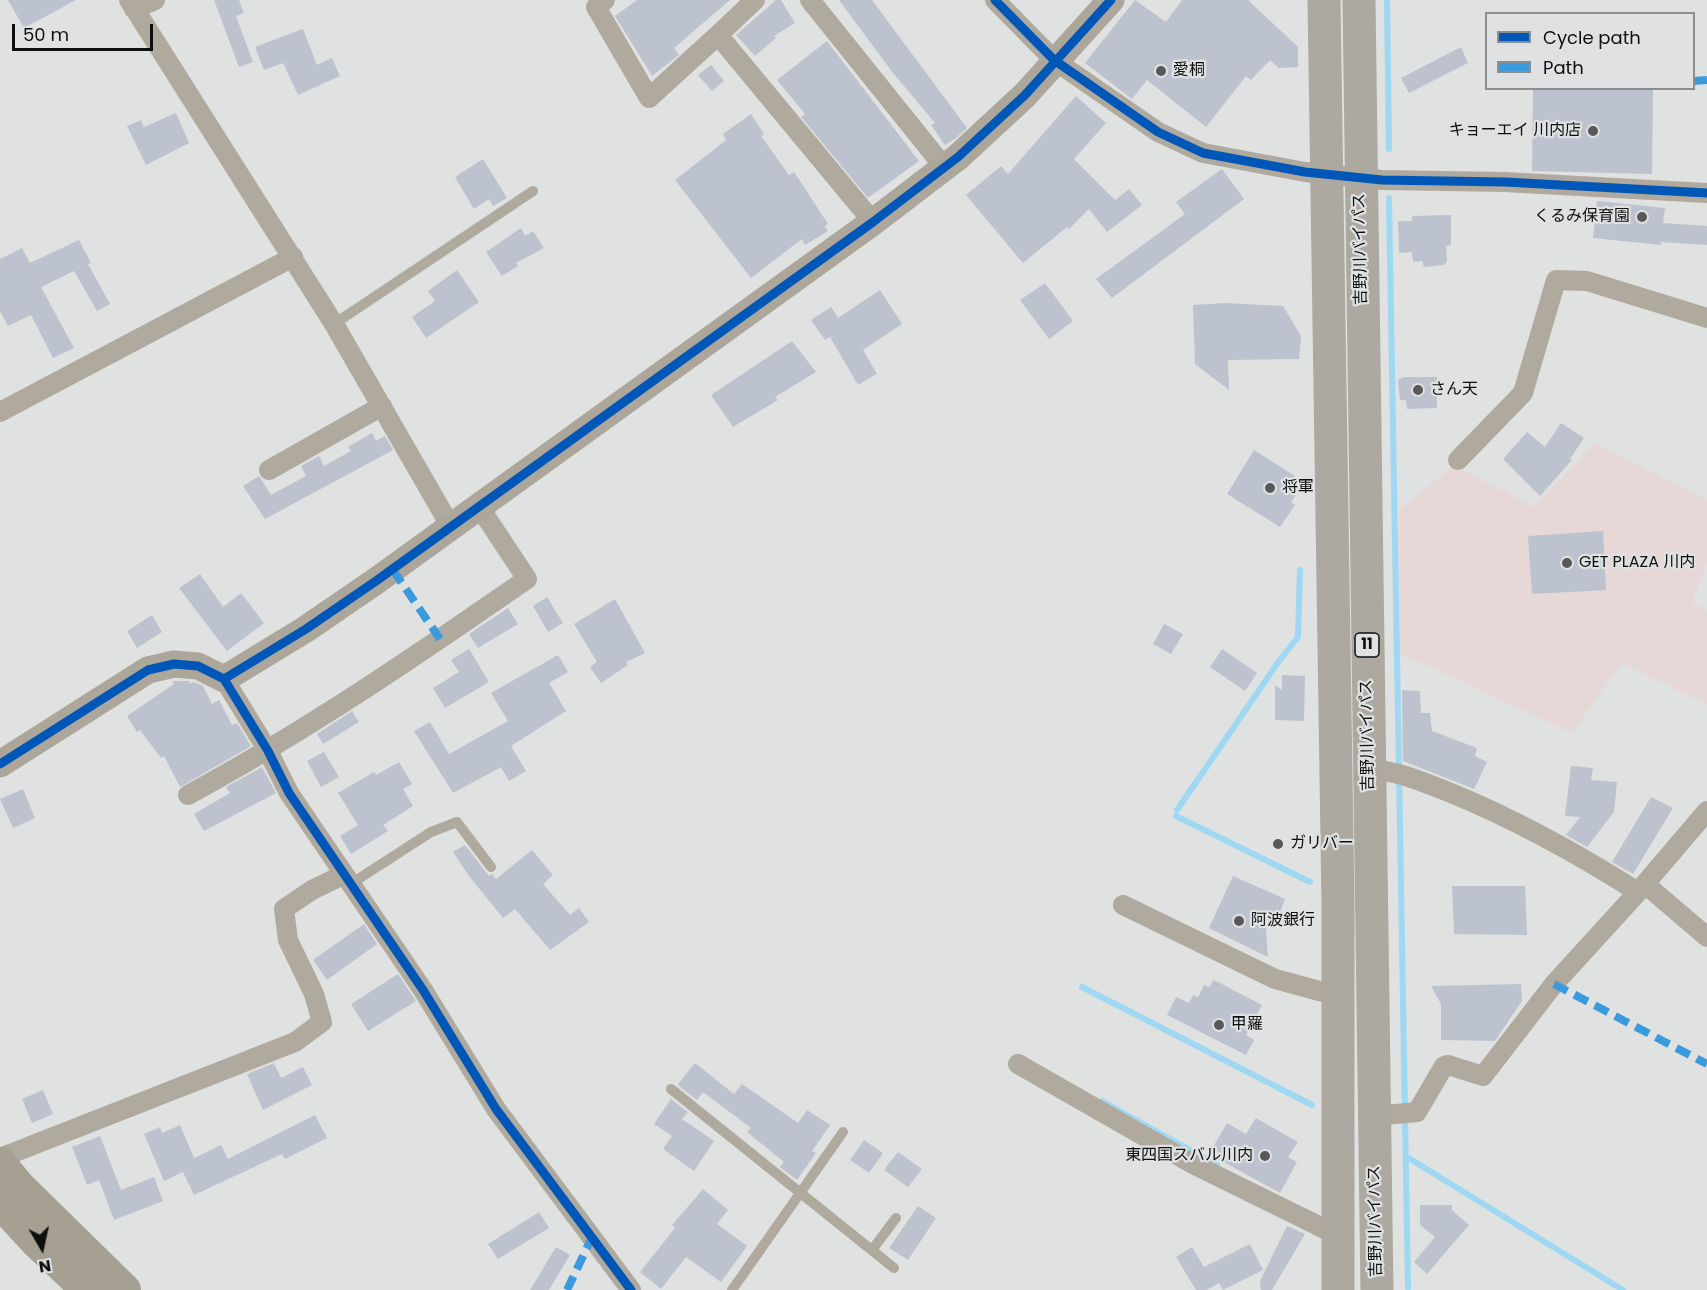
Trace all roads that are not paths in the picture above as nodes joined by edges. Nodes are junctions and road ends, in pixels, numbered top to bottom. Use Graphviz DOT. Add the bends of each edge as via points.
graph roads {
  1 [pos="155,0"];
  2 [pos="605,0"];
  3 [pos="755,0"];
  4 [pos="810,0"];
  5 [pos="995,0"];
  6 [pos="1111,0"];
  7 [pos="1324,0"];
  8 [pos="1359,0"];
  9 [pos="132,5"];
  10 [pos="718,34"];
  11 [pos="1054,60"];
  12 [pos="944,167"];
  13 [pos="1325,174"];
  14 [pos="1360,177"];
  15 [pos="532,191"];
  16 [pos="1707,193"];
  17 [pos="873,222"];
  18 [pos="292,257"];
  19 [pos="1707,318"];
  20 [pos="334,324"];
  21 [pos="382,406"];
  22 [pos="0,412"];
  23 [pos="1458,460"];
  24 [pos="269,470"];
  25 [pos="480,508"];
  26 [pos="451,527"];
  27 [pos="224,679"];
  28 [pos="268,751"];
  29 [pos="0,764"];
  30 [pos="1388,771"];
  31 [pos="188,795"];
  32 [pos="1707,811"];
  33 [pos="491,867"];
  34 [pos="346,880"];
  35 [pos="1641,888"];
  36 [pos="1123,905"];
  37 [pos="1707,937"];
  38 [pos="1338,996"];
  39 [pos="1018,1064"];
  40 [pos="671,1089"];
  41 [pos="1396,1114"];
  42 [pos="843,1132"];
  43 [pos="0,1158"];
  44 [pos="0,1163"];
  45 [pos="800,1192"];
  46 [pos="0,1203"];
  47 [pos="896,1218"];
  48 [pos="1337,1235"];
  49 [pos="872,1250"];
  50 [pos="894,1268"];
  51 [pos="87,1290"];
  52 [pos="124,1290"];
  53 [pos="631,1290"];
  54 [pos="732,1290"];
  55 [pos="1338,1290"];
  56 [pos="1377,1290"];
  1 -- 9 [label="street"];
  2 -- 10 [label="street" via="596,6 649,98"];
  3 -- 10 [label="street"];
  4 -- 12 [label="street"];
  5 -- 11 [label="street"];
  6 -- 11 [label="street"];
  7 -- 13 [label="highway, 吉野川バイパス / 11"];
  8 -- 14 [label="highway, 吉野川バイパス / 11"];
  9 -- 18 [label="street"];
  10 -- 17 [label="street"];
  11 -- 12 [label="street" via="1025,94"];
  11 -- 13 [label="street" via="1158,132 1203,153"];
  12 -- 17 [label="street"];
  13 -- 14 [label="street"];
  13 -- 38 [label="highway, 吉野川バイパス / 11"];
  14 -- 16 [label="street"];
  14 -- 30 [label="highway, 吉野川バイパス / 11"];
  15 -- 20 [label="lane"];
  17 -- 25 [label="street"];
  18 -- 20 [label="street"];
  18 -- 22 [label="street"];
  19 -- 23 [label="street" via="1587,281 1556,280 1522,393"];
  20 -- 21 [label="street"];
  21 -- 24 [label="street"];
  21 -- 26 [label="street"];
  25 -- 26 [label="street"];
  25 -- 28 [label="street" via="527,579 402,666"];
  26 -- 27 [label="street" via="306,629"];
  27 -- 28 [label="street"];
  27 -- 29 [label="street" via="198,666 174,664 148,670"];
  28 -- 31 [label="street"];
  28 -- 34 [label="street" via="289,794"];
  30 -- 35 [label="street" via="1494,811"];
  30 -- 41 [label="highway, 吉野川バイパス / 11"];
  32 -- 35 [label="street"];
  33 -- 34 [label="lane" via="457,822 431,832"];
  34 -- 43 [label="street" via="312,890 284,909 288,940 314,994 322,1022 295,1042"];
  34 -- 53 [label="street" via="423,990 496,1109"];
  35 -- 37 [label="street"];
  35 -- 41 [label="street" via="1554,984 1483,1076 1444,1066"];
  36 -- 38 [label="street" via="1275,979"];
  38 -- 48 [label="highway, 吉野川バイパス / 11"];
  39 -- 48 [label="street" via="1193,1164"];
  40 -- 45 [label="lane"];
  41 -- 56 [label="highway, 吉野川バイパス / 11"];
  42 -- 45 [label="lane"];
  44 -- 52 [label="main road"];
  45 -- 49 [label="lane"];
  45 -- 54 [label="lane"];
  46 -- 51 [label="main road"];
  47 -- 49 [label="lane"];
  48 -- 55 [label="highway, 吉野川バイパス / 11"];
  49 -- 50 [label="lane"];
}
